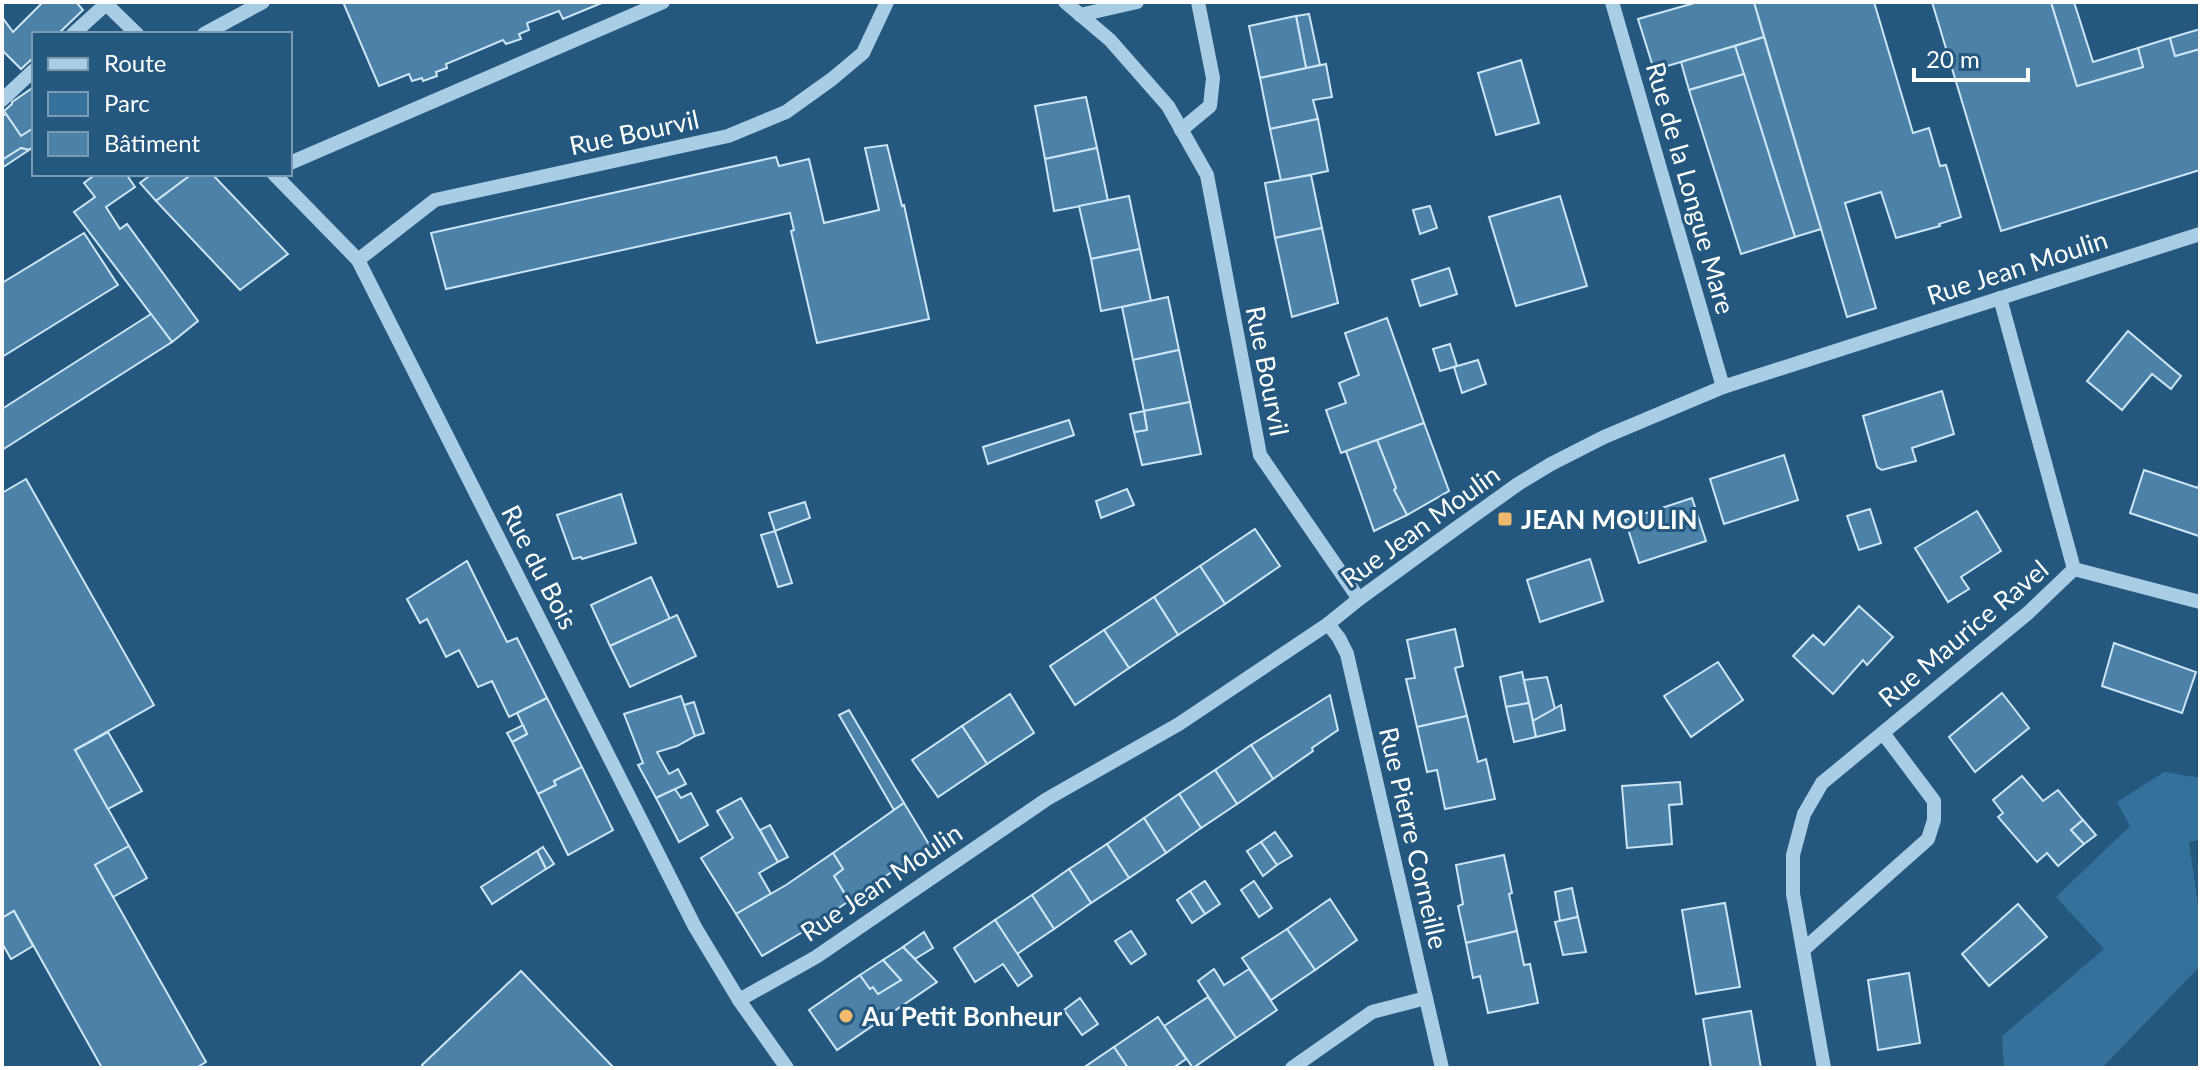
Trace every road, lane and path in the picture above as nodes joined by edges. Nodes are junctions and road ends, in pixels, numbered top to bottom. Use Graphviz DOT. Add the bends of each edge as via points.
graph roads {
  1 [pos="263,2"];
  2 [pos="663,2"];
  3 [pos="887,2"];
  4 [pos="1065,2"];
  5 [pos="1137,2"];
  6 [pos="1198,2"];
  7 [pos="1612,2"];
  8 [pos="105,3"];
  9 [pos="1080,15"];
  10 [pos="75,32"];
  11 [pos="135,32"];
  12 [pos="208,32"];
  13 [pos="32,72"];
  14 [pos="2,100"];
  15 [pos="1181,130"];
  16 [pos="292,162"];
  17 [pos="276,176"];
  18 [pos="2200,234"];
  19 [pos="358,260"];
  20 [pos="2000,298"];
  21 [pos="1723,387"];
  22 [pos="2074,569"];
  23 [pos="1359,599"];
  24 [pos="2200,602"];
  25 [pos="1328,624"];
  26 [pos="1883,733"];
  27 [pos="1803,950"];
  28 [pos="1426,998"];
  29 [pos="739,1000"];
  30 [pos="780,1065"];
  31 [pos="1292,1068"];
  32 [pos="1442,1068"];
  33 [pos="1824,1068"];
  1 -- 12 [label="street"];
  2 -- 16 [label="street"];
  3 -- 19 [label="street, Rue Bourvil" via="863,53 786,112 728,136 435,200"];
  4 -- 9 [label="street, Rue Bourvil"];
  5 -- 9 [label="street"];
  6 -- 15 [label="street" via="1213,78 1210,106"];
  7 -- 21 [label="street, Rue de la Longue Mare"];
  8 -- 10 [label="street"];
  8 -- 11 [label="street"];
  9 -- 15 [label="street, Rue Bourvil" via="1110,40 1168,106"];
  13 -- 14 [label="street"];
  15 -- 23 [label="street, Rue Bourvil" via="1207,175 1260,455"];
  17 -- 19 [label="street, Rue du Bois"];
  18 -- 20 [label="street, Rue Jean Moulin"];
  19 -- 29 [label="street, Rue du Bois" via="695,927"];
  20 -- 21 [label="street, Rue Jean Moulin"];
  20 -- 22 [label="street"];
  21 -- 23 [label="street, Rue Jean Moulin" via="1551,464"];
  22 -- 24 [label="street"];
  22 -- 26 [label="street, Rue Maurice Ravel"];
  23 -- 25 [label="street, Rue Jean Moulin"];
  25 -- 28 [label="street, Rue Pierre Corneille" via="1347,654"];
  25 -- 29 [label="street, Rue Jean Moulin" via="1179,724 1047,799 816,957"];
  26 -- 27 [label="street, Rue Maurice Ravel" via="1822,783 1804,814 1793,855 1793,894"];
  26 -- 27 [label="street, Rue Maurice Ravel" via="1934,801 1928,839"];
  27 -- 33 [label="street, Rue Maurice Ravel"];
  28 -- 31 [label="street" via="1372,1012"];
  28 -- 32 [label="street, Rue Pierre Corneille"];
  29 -- 30 [label="street, Rue du Bois"];
}
